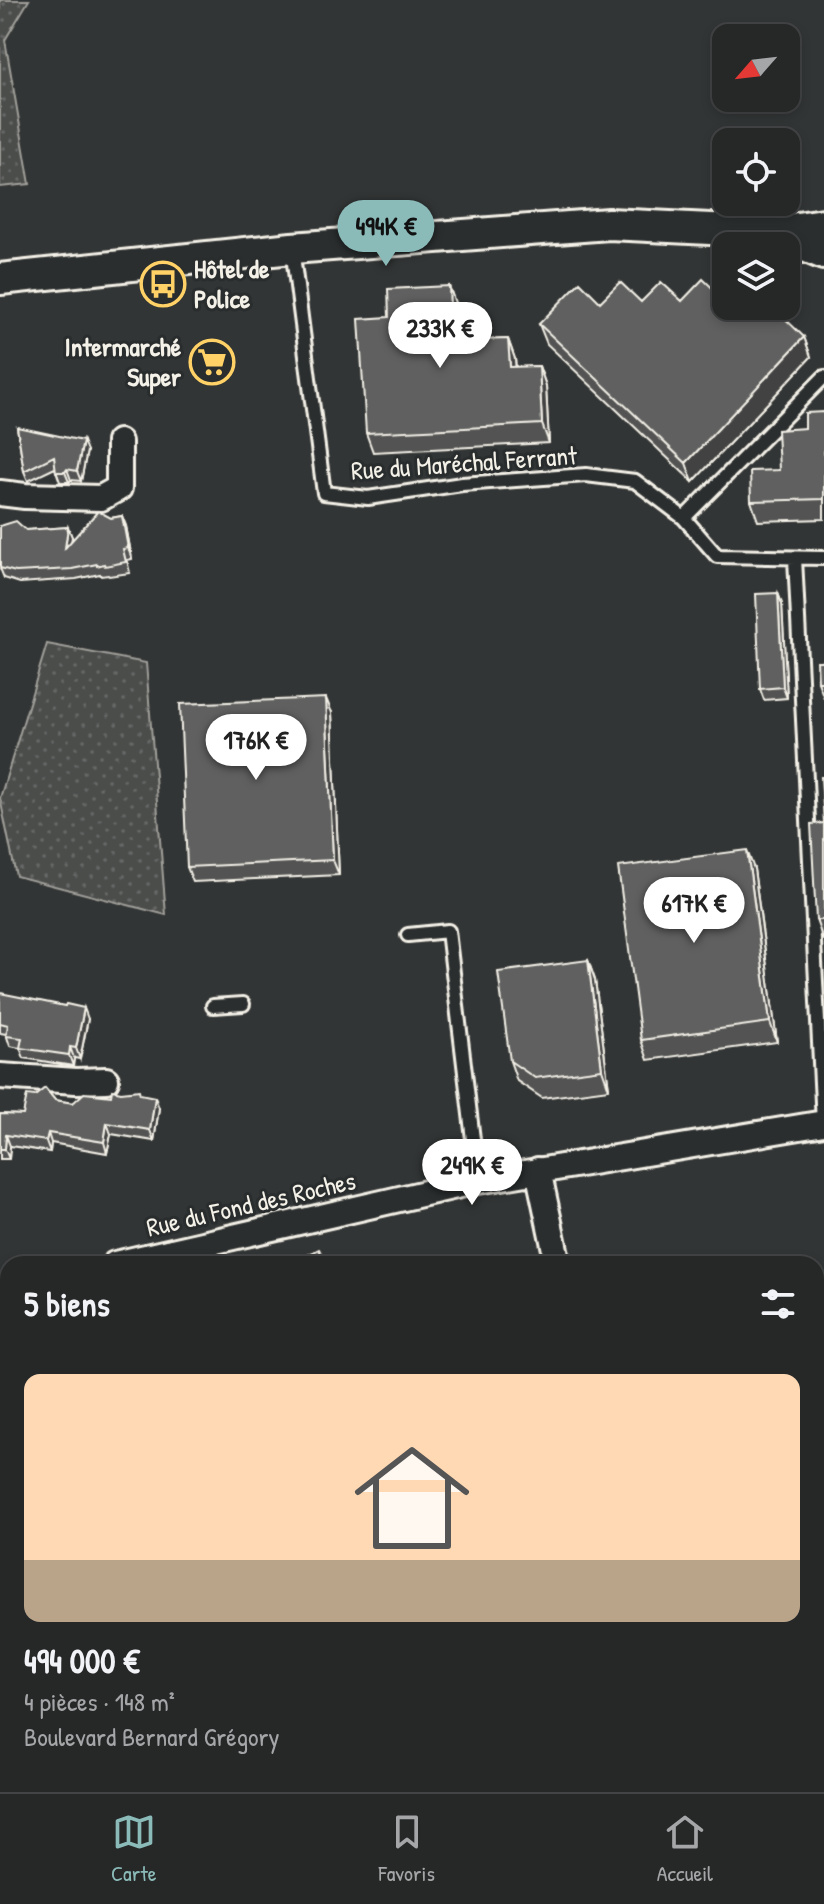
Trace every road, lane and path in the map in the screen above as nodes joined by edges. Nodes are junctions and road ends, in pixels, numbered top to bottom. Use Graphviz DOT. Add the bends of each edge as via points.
graph roads {
  1 [pos="824,224"];
  2 [pos="771,232"];
  3 [pos="800,244"];
  4 [pos="292,248"];
  5 [pos="824,254"];
  6 [pos="0,279"];
  7 [pos="824,377"];
  8 [pos="119,442"];
  9 [pos="0,493"];
  10 [pos="684,518"];
  11 [pos="795,558"];
  12 [pos="824,558"];
  13 [pos="408,935"];
  14 [pos="243,1004"];
  15 [pos="213,1006"];
  16 [pos="0,1076"];
  17 [pos="106,1080"];
  18 [pos="824,1123"];
  19 [pos="538,1170"];
  20 [pos="478,1181"];
  21 [pos="150,1256"];
  22 [pos="556,1256"];
  1 -- 2 [label="street"];
  2 -- 4 [label="street" via="609,224"];
  3 -- 5 [label="street"];
  4 -- 6 [label="street"];
  4 -- 10 [label="lane, Rue du Maréchal Ferrant" via="324,493 368,498 462,484 586,475 635,481"];
  7 -- 10 [label="lane"];
  8 -- 9 [label="street" via="119,488 101,498"];
  10 -- 11 [label="lane, Rue du Maréchal Ferrant" via="717,556"];
  11 -- 12 [label="lane, Rue du Maréchal Ferrant"];
  11 -- 18 [label="lane"];
  13 -- 20 [label="lane" via="448,931"];
  14 -- 15 [label="lane"];
  16 -- 17 [label="street"];
  18 -- 19 [label="street, Rue du Fond des Roches"];
  19 -- 20 [label="street, Rue du Fond des Roches"];
  19 -- 22 [label="street"];
  20 -- 21 [label="street, Rue du Fond des Roches"];
}
